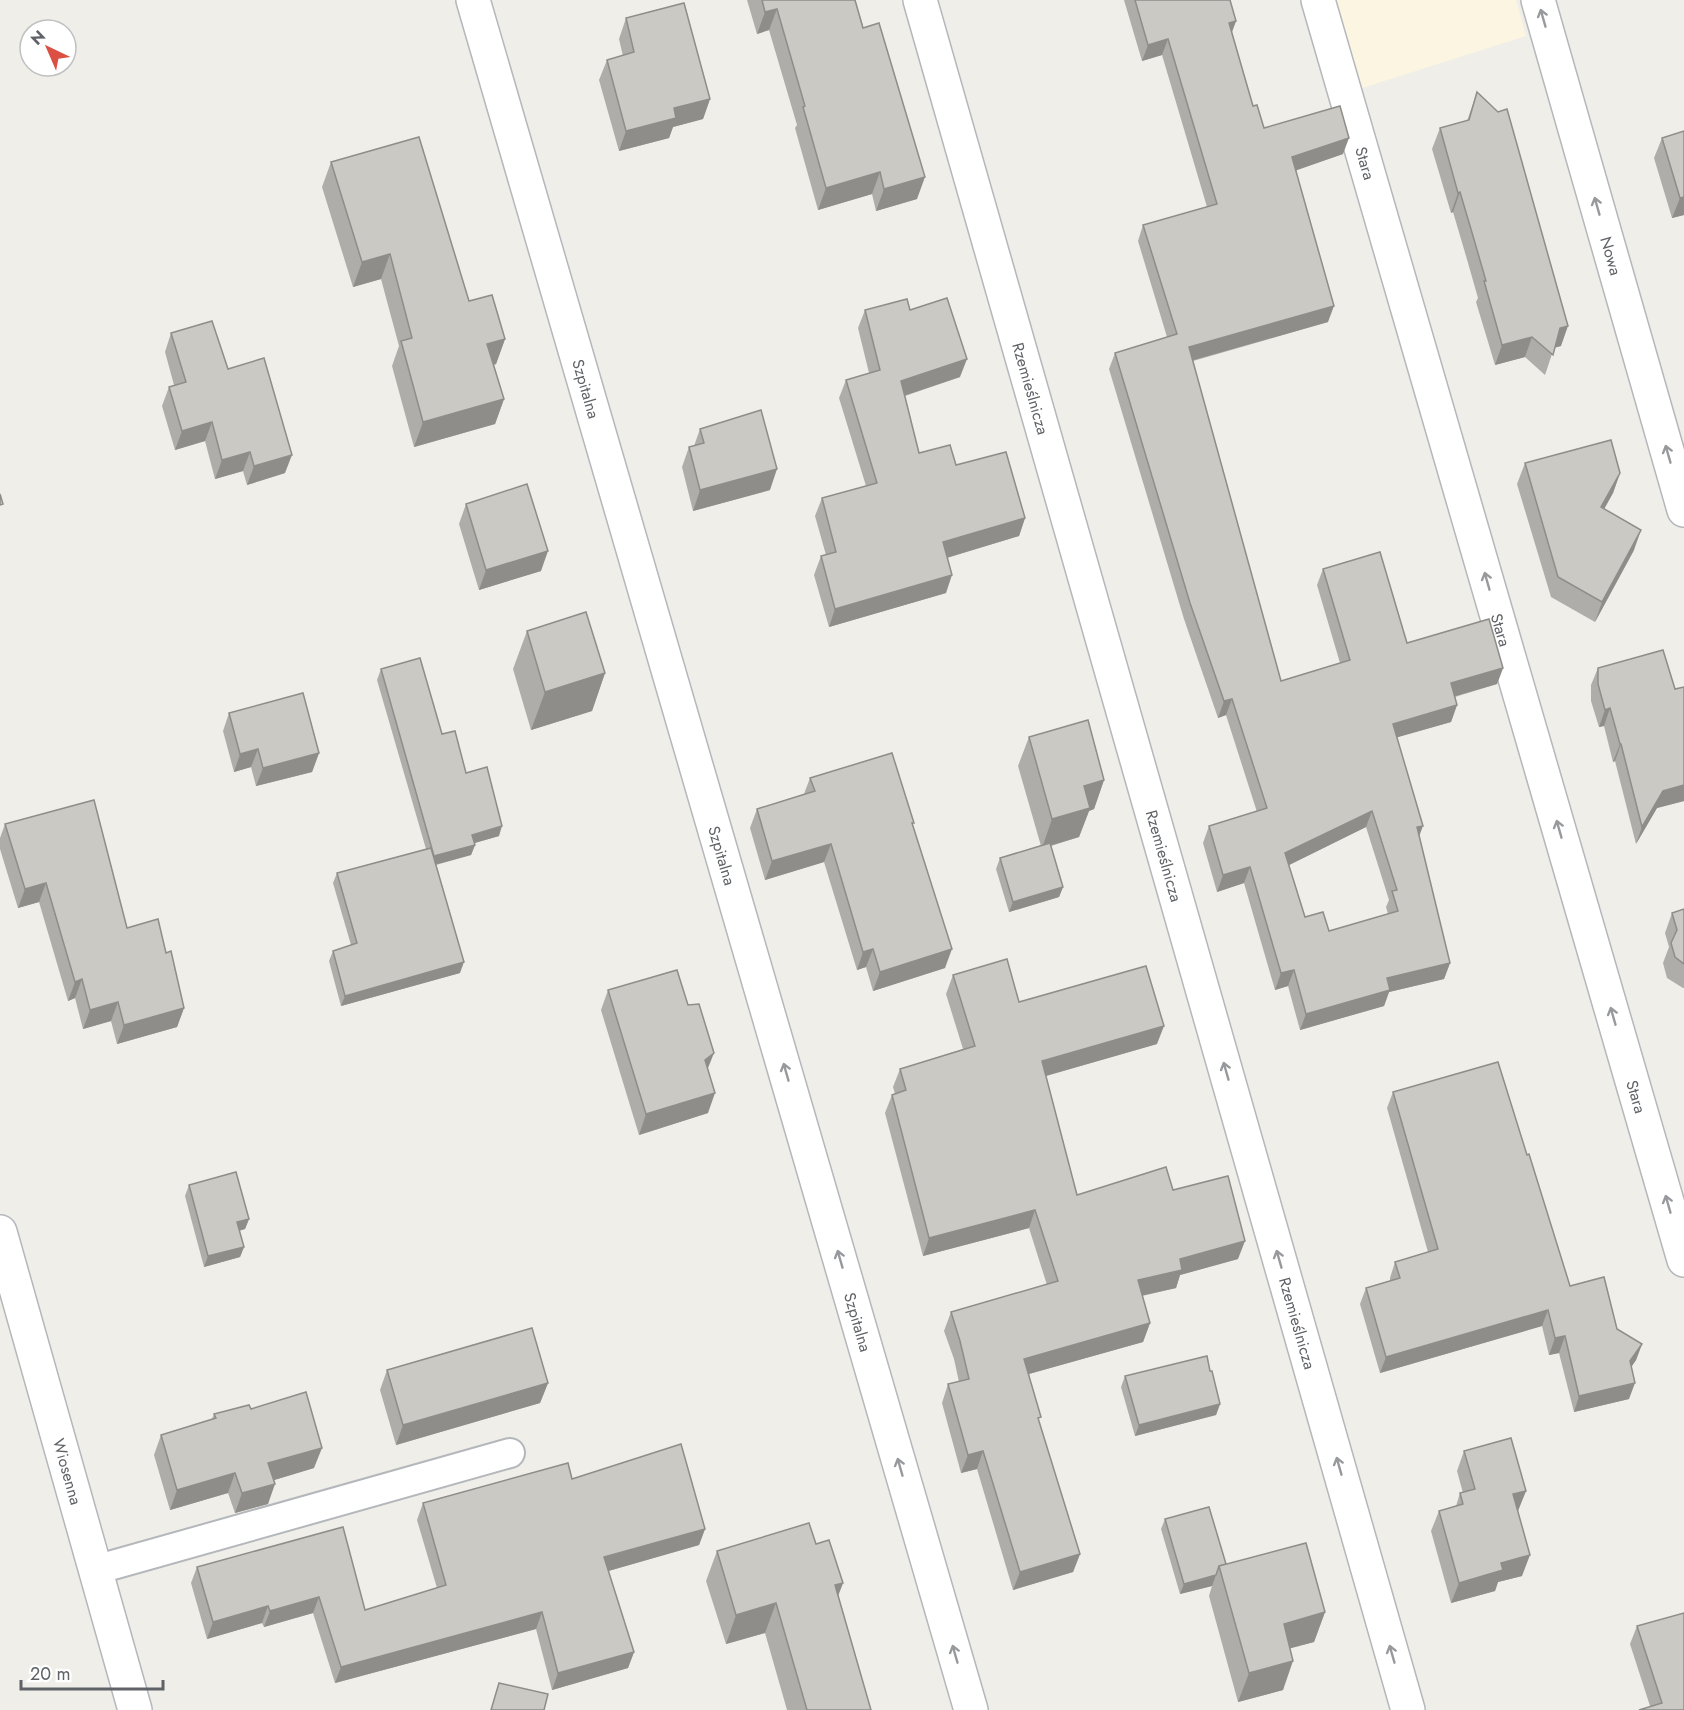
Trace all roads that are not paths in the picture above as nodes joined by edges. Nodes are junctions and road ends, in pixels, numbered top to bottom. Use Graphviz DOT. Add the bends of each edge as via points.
graph roads {
  1 [pos="474,0"];
  2 [pos="920,0"];
  3 [pos="1318,0"];
  4 [pos="1538,0"];
  5 [pos="1684,510"];
  6 [pos="0,1232"];
  7 [pos="1684,1260"];
  8 [pos="510,1453"];
  9 [pos="95,1570"];
  10 [pos="135,1710"];
  11 [pos="971,1710"];
  12 [pos="1408,1710"];
  11 -- 1 [label="street, Szpitalna, one-way"];
  12 -- 2 [label="street, Rzemieślnicza, one-way"];
  7 -- 3 [label="street, Stara, one-way"];
  5 -- 4 [label="street, Nowa, one-way"];
  6 -- 9 [label="street, Wiosenna"];
  8 -- 9 [label="lane"];
  9 -- 10 [label="street, Wiosenna"];
}
